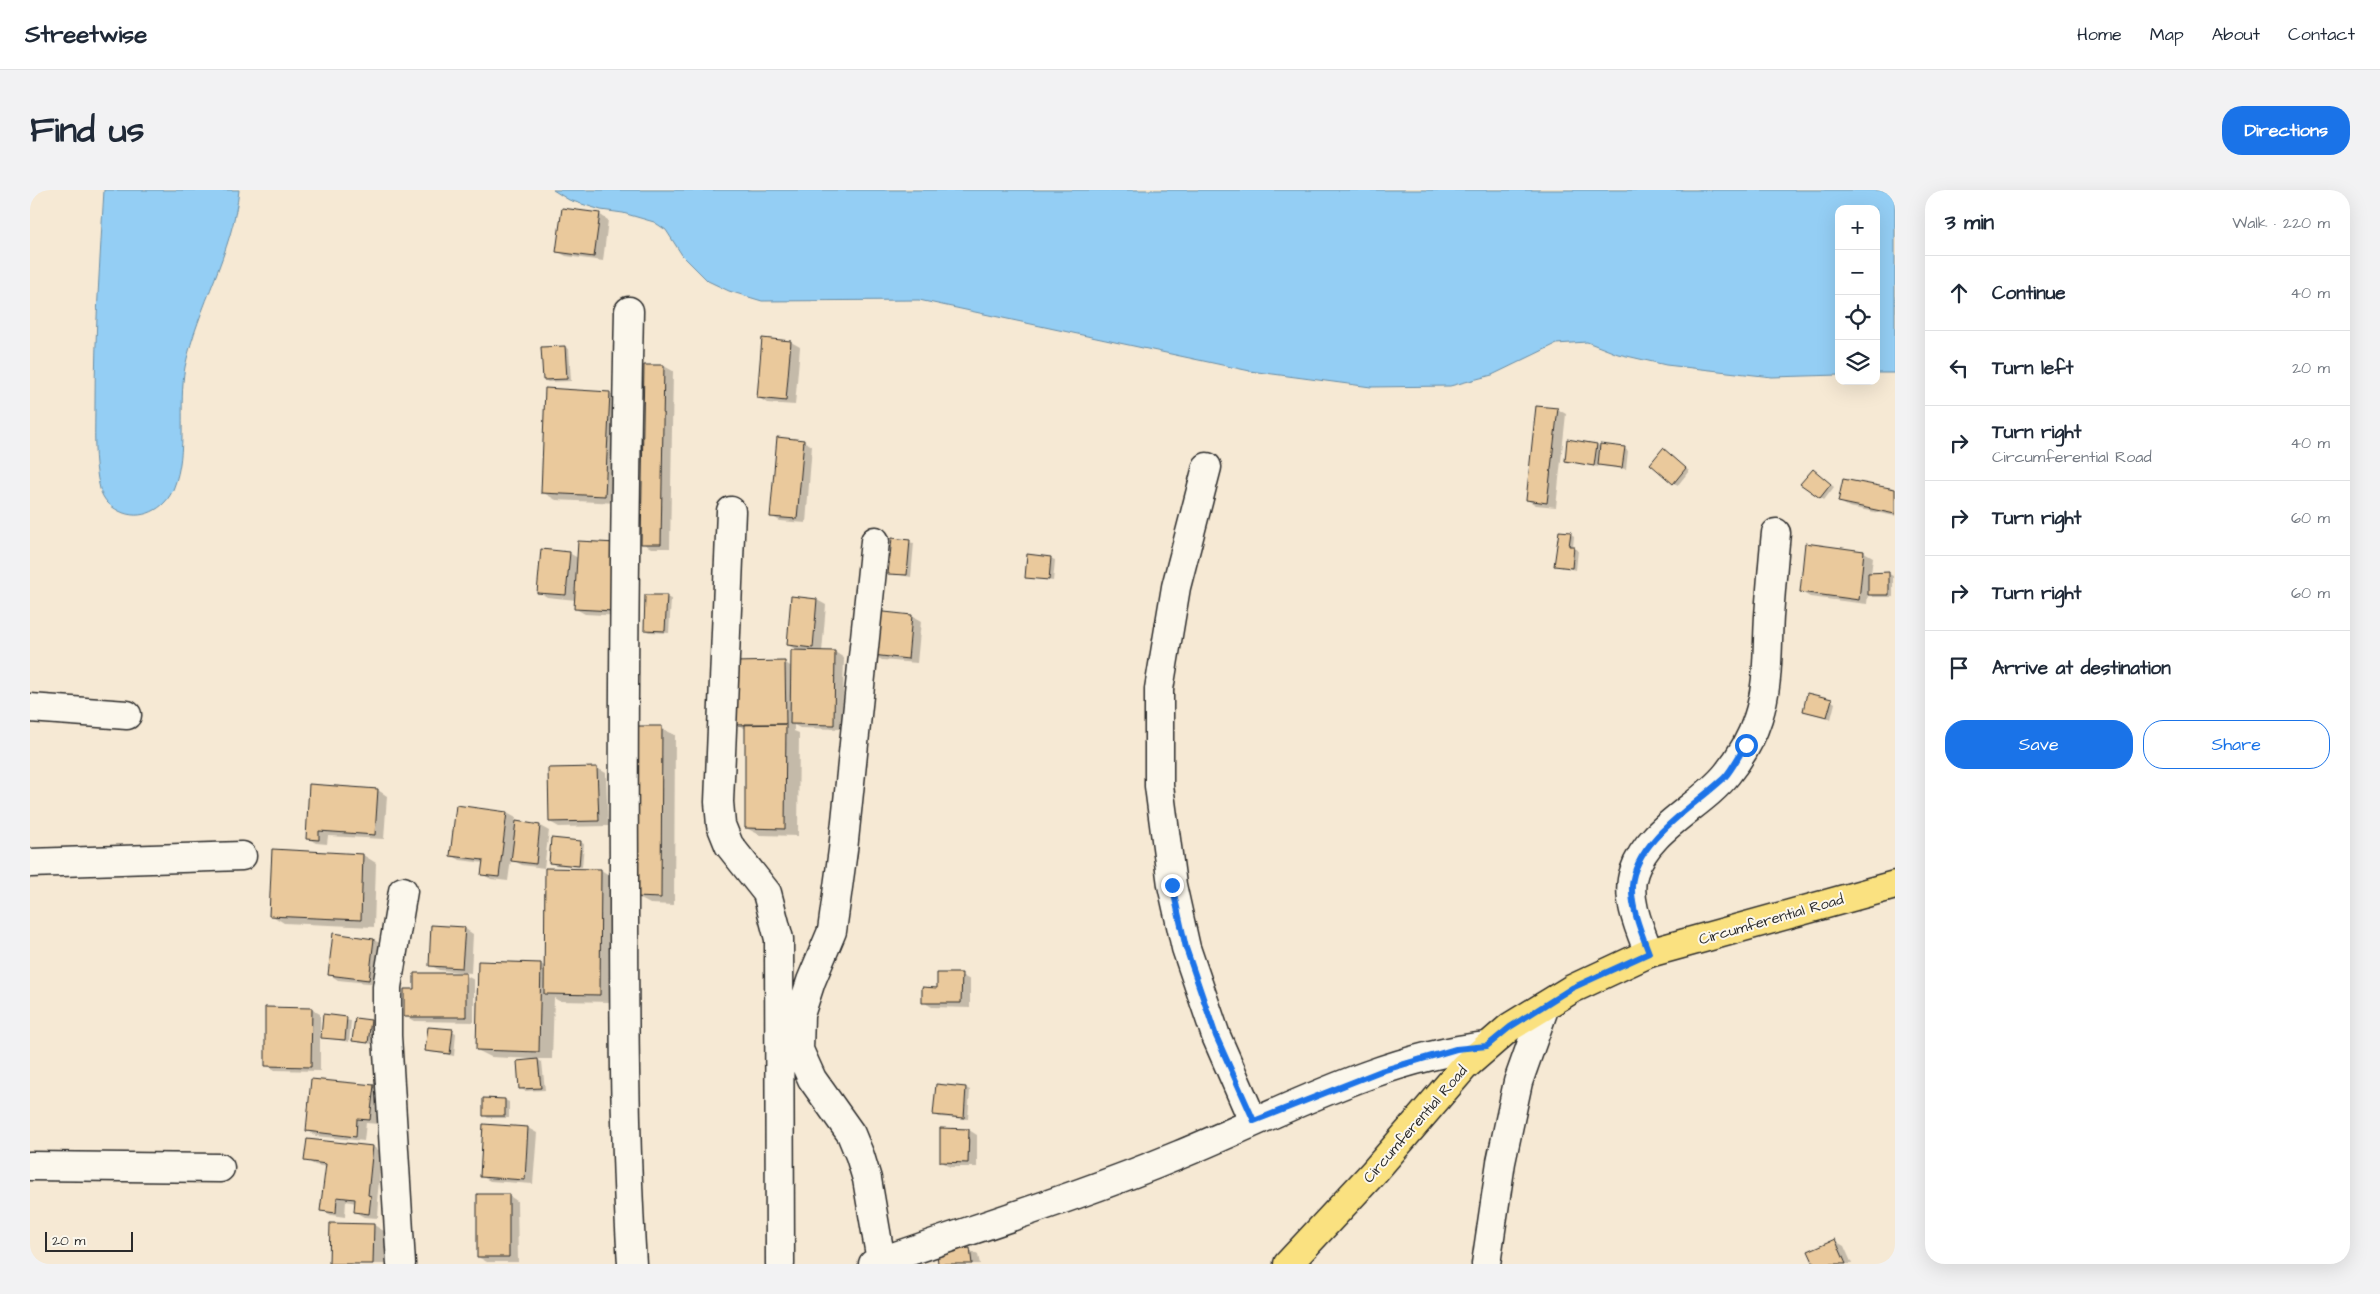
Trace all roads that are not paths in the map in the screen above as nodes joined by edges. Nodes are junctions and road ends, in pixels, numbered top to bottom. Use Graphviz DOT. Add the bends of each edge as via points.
graph roads {
  1 [pos="629,311"];
  2 [pos="1207,468"];
  3 [pos="731,511"];
  4 [pos="1776,533"];
  5 [pos="875,541"];
  6 [pos="30,708"];
  7 [pos="127,715"];
  8 [pos="242,856"];
  9 [pos="30,863"];
  10 [pos="1895,885"];
  11 [pos="403,891"];
  12 [pos="1649,953"];
  13 [pos="1545,1006"];
  14 [pos="1487,1046"];
  15 [pos="1254,1121"];
  16 [pos="30,1166"];
  17 [pos="220,1168"];
  18 [pos="877,1262"];
  19 [pos="401,1264"];
  20 [pos="632,1264"];
  21 [pos="780,1264"];
  22 [pos="1288,1264"];
  23 [pos="1486,1264"];
  1 -- 20 [label="street" via="623,622 624,1033 626,1168"];
  2 -- 15 [label="street" via="1176,587 1159,689 1159,786 1172,885 1186,948 1216,1036"];
  3 -- 21 [label="street" via="719,802 721,826 728,844 767,893 779,939"];
  4 -- 12 [label="street" via="1765,691 1758,719 1727,775 1659,835 1634,872 1634,905"];
  5 -- 18 [label="street" via="832,931 800,1015 799,1050 812,1079 851,1134 860,1156 867,1179"];
  6 -- 7 [label="street"];
  8 -- 9 [label="street"];
  10 -- 12 [label="main road, Circumferential Road"];
  11 -- 19 [label="street" via="387,987"];
  12 -- 13 [label="main road, Circumferential Road" via="1572,988"];
  13 -- 14 [label="main road, Circumferential Road" via="1510,1027"];
  13 -- 23 [label="street" via="1518,1082 1501,1162"];
  14 -- 15 [label="street" via="1456,1049 1381,1071"];
  14 -- 22 [label="main road, Circumferential Road"];
  15 -- 18 [label="street" via="1180,1155 1072,1197"];
  16 -- 17 [label="street"];
}
